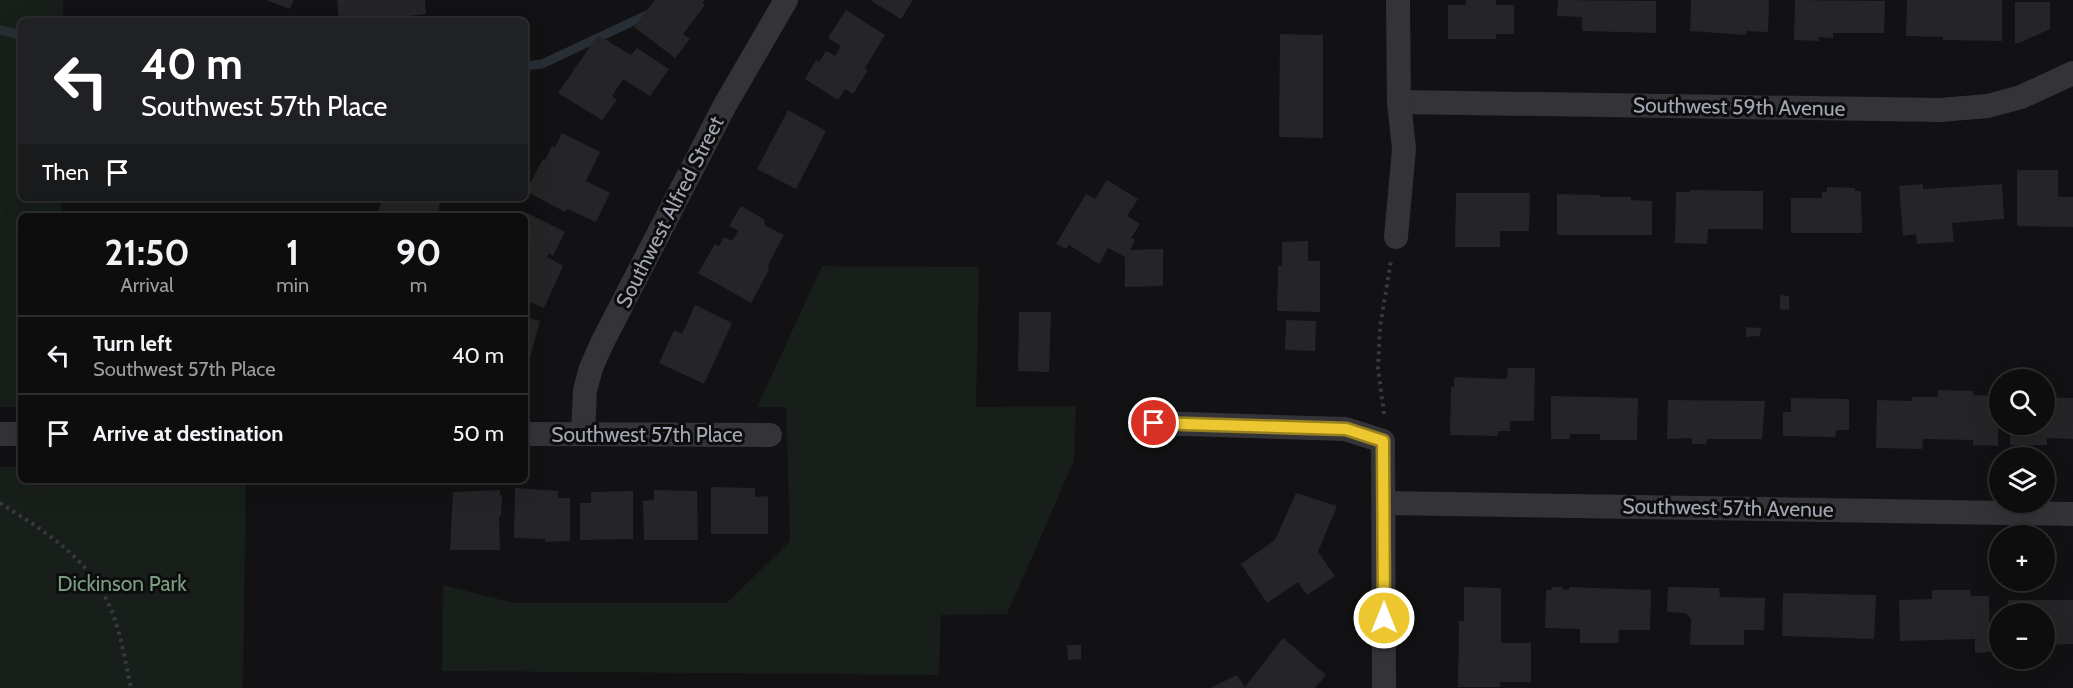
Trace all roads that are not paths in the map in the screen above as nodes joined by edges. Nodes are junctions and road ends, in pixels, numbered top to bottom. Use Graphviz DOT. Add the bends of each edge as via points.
graph roads {
  1 [pos="786,0"];
  2 [pos="1398,0"];
  3 [pos="2073,73"];
  4 [pos="1398,102"];
  5 [pos="1396,237"];
  6 [pos="1154,423"];
  7 [pos="583,433"];
  8 [pos="0,434"];
  9 [pos="18,434"];
  10 [pos="528,434"];
  11 [pos="770,435"];
  12 [pos="1384,502"];
  13 [pos="2073,514"];
  14 [pos="1384,688"];
  1 -- 7 [label="street, Southwest Alfred Street" via="725,105 602,343 585,390"];
  2 -- 4 [label="street"];
  3 -- 4 [label="street, Southwest 59th Avenue" via="2021,97 1988,106 1940,110"];
  4 -- 5 [label="street" via="1404,150"];
  6 -- 12 [label="street" via="1346,429 1383,441"];
  7 -- 10 [label="street, Southwest 57th Place"];
  7 -- 11 [label="street, Southwest 57th Place"];
  8 -- 9 [label="street"];
  12 -- 13 [label="street, Southwest 57th Avenue"];
  12 -- 14 [label="street"];
}
